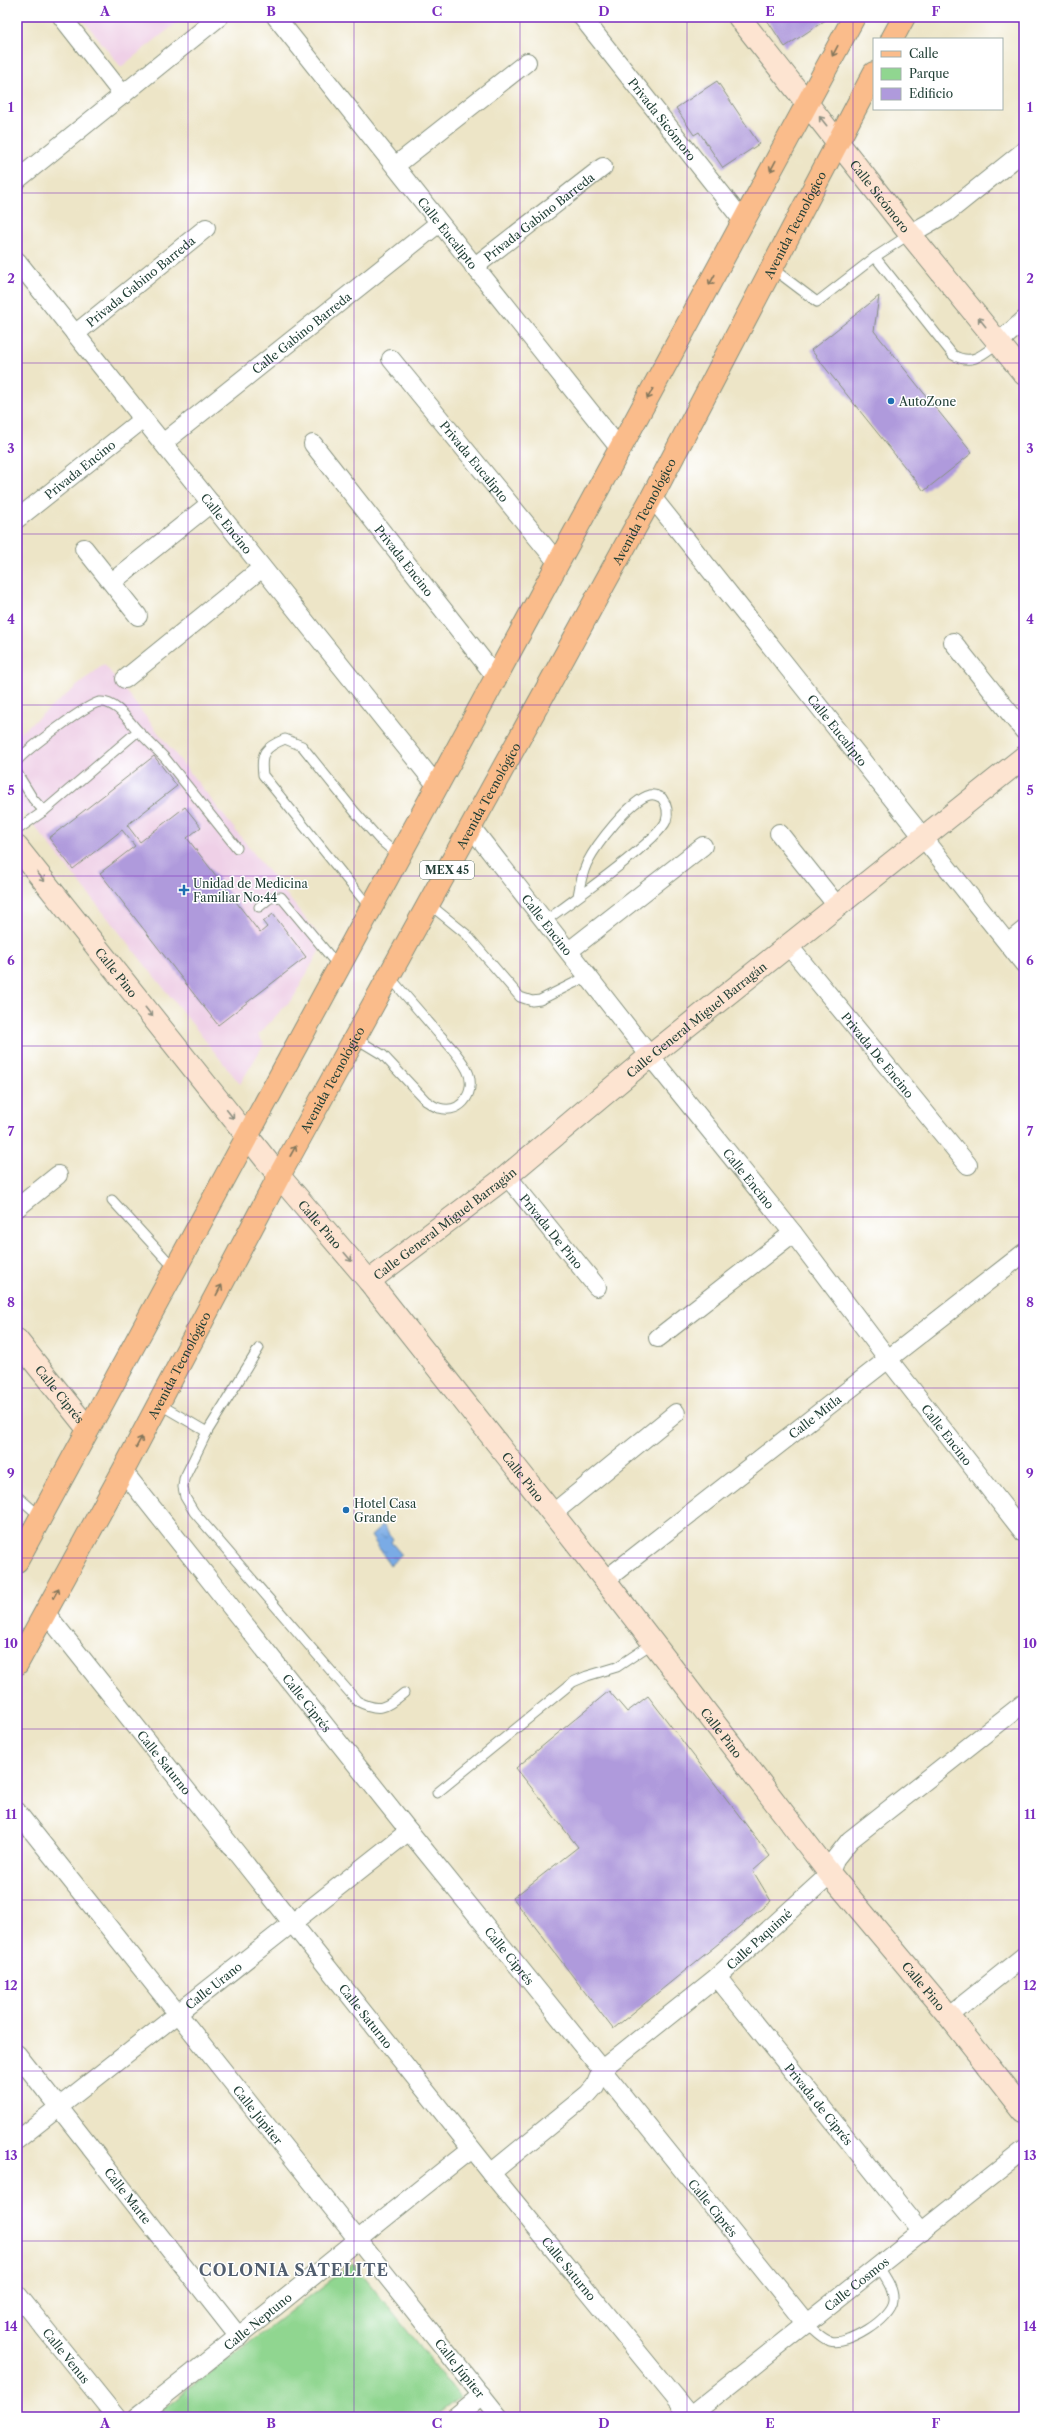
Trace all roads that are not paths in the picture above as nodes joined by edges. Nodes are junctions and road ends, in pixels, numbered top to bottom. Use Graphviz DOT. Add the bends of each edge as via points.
graph roads {
  1 [pos="62,17"];
  2 [pos="219,17"];
  3 [pos="276,17"];
  4 [pos="582,17"];
  5 [pos="739,17"];
  6 [pos="854,17"];
  7 [pos="904,17"];
  8 [pos="893,38"];
  9 [pos="527,62"];
  10 [pos="873,75"];
  11 [pos="123,95"];
  12 [pos="808,102"];
  13 [pos="838,140"];
  14 [pos="1024,151"];
  15 [pos="395,166"];
  16 [pos="603,167"];
  17 [pos="17,180"];
  18 [pos="743,221"];
  19 [pos="439,223"];
  20 [pos="206,228"];
  21 [pos="910,234"];
  22 [pos="875,257"];
  23 [pos="17,261"];
  24 [pos="474,267"];
  25 [pos="771,268"];
  26 [pos="1024,320"];
  27 [pos="75,334"];
  28 [pos="999,342"];
  29 [pos="391,359"];
  30 [pos="1024,374"];
  31 [pos="143,419"];
  32 [pos="163,443"];
  33 [pos="313,444"];
  34 [pos="620,449"];
  35 [pos="652,497"];
  36 [pos="211,503"];
  37 [pos="17,519"];
  38 [pos="84,548"];
  39 [pos="558,563"];
  40 [pos="262,568"];
  41 [pos="112,582"];
  42 [pos="138,616"];
  43 [pos="953,642"];
  44 [pos="496,677"];
  45 [pos="124,679"];
  46 [pos="1024,730"];
  47 [pos="138,731"];
  48 [pos="1024,757"];
  49 [pos="17,761"];
  50 [pos="17,773"];
  51 [pos="437,786"];
  52 [pos="44,811"];
  53 [pos="471,827"];
  54 [pos="17,830"];
  55 [pos="779,832"];
  56 [pos="923,837"];
  57 [pos="702,846"];
  58 [pos="17,847"];
  59 [pos="237,848"];
  60 [pos="399,856"];
  61 [pos="578,896"];
  62 [pos="428,904"];
  63 [pos="259,907"];
  64 [pos="838,907"];
  65 [pos="371,908"];
  66 [pos="545,921"];
  67 [pos="1024,930"];
  68 [pos="1008,943"];
  69 [pos="788,945"];
  70 [pos="569,951"];
  71 [pos="1024,964"];
  72 [pos="339,967"];
  73 [pos="389,976"];
  74 [pos="588,976"];
  75 [pos="355,1038"];
  76 [pos="650,1056"];
  77 [pos="247,1136"];
  78 [pos="968,1165"];
  79 [pos="58,1175"];
  80 [pos="279,1176"];
  81 [pos="507,1176"];
  82 [pos="112,1200"];
  83 [pos="17,1208"];
  84 [pos="793,1233"];
  85 [pos="1024,1253"];
  86 [pos="175,1268"];
  87 [pos="369,1282"];
  88 [pos="597,1287"];
  89 [pos="658,1338"];
  90 [pos="17,1340"];
  91 [pos="260,1348"];
  92 [pos="888,1359"];
  93 [pos="159,1404"];
  94 [pos="676,1413"];
  95 [pos="88,1429"];
  96 [pos="207,1432"];
  97 [pos="123,1471"];
  98 [pos="17,1496"];
  99 [pos="552,1514"];
  100 [pos="41,1517"];
  101 [pos="1024,1533"];
  102 [pos="17,1561"];
  103 [pos="605,1580"];
  104 [pos="45,1612"];
  105 [pos="653,1643"];
  106 [pos="17,1664"];
  107 [pos="404,1693"];
  108 [pos="1024,1703"];
  109 [pos="437,1793"];
  110 [pos="17,1812"];
  111 [pos="409,1831"];
  112 [pos="830,1874"];
  113 [pos="293,1924"];
  114 [pos="1024,1956"];
  115 [pos="716,1977"];
  116 [pos="178,2015"];
  117 [pos="949,2016"];
  118 [pos="17,2054"];
  119 [pos="602,2069"];
  120 [pos="59,2107"];
  121 [pos="1024,2111"];
  122 [pos="17,2140"];
  123 [pos="471,2149"];
  124 [pos="1024,2150"];
  125 [pos="491,2173"];
  126 [pos="922,2232"];
  127 [pos="357,2238"];
  128 [pos="879,2267"];
  129 [pos="17,2294"];
  130 [pos="807,2324"];
  131 [pos="239,2337"];
  132 [pos="482,2395"];
  133 [pos="116,2417"];
  134 [pos="137,2417"];
  135 [pos="455,2417"];
  136 [pos="499,2417"];
  137 [pos="689,2417"];
  1 -- 11 [label="street"];
  2 -- 11 [label="street"];
  3 -- 15 [label="street, Calle Eucalipto"];
  4 -- 18 [label="street, Privada Sicómoro"];
  5 -- 12 [label="street, Calle Sicómoro"];
  6 -- 12 [label="main road, one-way"];
  7 -- 8 [label="main road"];
  9 -- 15 [label="street"];
  10 -- 13 [label="main road, Avenida Tecnológico / MEX 45"];
  11 -- 17 [label="street"];
  13 -- 12 [label="street, Calle Sicómoro, one-way"];
  12 -- 18 [label="main road, one-way"];
  13 -- 21 [label="street, Calle Sicómoro"];
  13 -- 25 [label="main road, Avenida Tecnológico / MEX 45"];
  14 -- 21 [label="street" via="948,212"];
  15 -- 19 [label="street, Calle Eucalipto"];
  16 -- 24 [label="street, Privada Gabino Barreda"];
  18 -- 34 [label="main road, one-way"];
  19 -- 24 [label="street, Calle Eucalipto"];
  19 -- 32 [label="street, Calle Gabino Barreda"];
  20 -- 27 [label="street, Privada Gabino Barreda"];
  21 -- 22 [label="lane"];
  28 -- 21 [label="street, Calle Sicómoro, one-way"];
  22 -- 25 [label="lane" via="817,302"];
  22 -- 28 [label="lane" via="953,355 970,360 979,357"];
  23 -- 27 [label="street, Calle Encino"];
  24 -- 34 [label="street, Calle Eucalipto"];
  25 -- 35 [label="main road, Avenida Tecnológico / MEX 45"];
  26 -- 28 [label="street"];
  27 -- 31 [label="street, Calle Encino"];
  28 -- 30 [label="street, Calle Sicómoro"];
  29 -- 39 [label="street, Privada Eucalipto"];
  31 -- 32 [label="street, Calle Encino"];
  31 -- 37 [label="street, Privada Encino"];
  32 -- 36 [label="street, Calle Encino"];
  33 -- 44 [label="street, Privada Encino"];
  34 -- 39 [label="main road"];
  35 -- 53 [label="main road, Avenida Tecnológico / MEX 45"];
  35 -- 56 [label="street, Calle Eucalipto"];
  36 -- 40 [label="street, Calle Encino"];
  36 -- 41 [label="street"];
  38 -- 41 [label="street"];
  39 -- 44 [label="main road"];
  40 -- 45 [label="street"];
  40 -- 51 [label="street, Calle Encino"];
  41 -- 42 [label="street"];
  43 -- 46 [label="street"];
  44 -- 51 [label="main road"];
  47 -- 49 [label="lane" via="116,707 100,702 90,705 70,719 30,748"];
  47 -- 52 [label="lane"];
  47 -- 59 [label="lane" via="165,758"];
  48 -- 56 [label="street, Calle General Miguel Barragán"];
  50 -- 52 [label="lane" via="33,799"];
  51 -- 60 [label="main road"];
  52 -- 54 [label="lane"];
  53 -- 62 [label="main road, Avenida Tecnológico / MEX 45"];
  53 -- 66 [label="street, Calle Encino"];
  55 -- 64 [label="street"];
  56 -- 64 [label="street, Calle General Miguel Barragán"];
  56 -- 68 [label="street, Calle Eucalipto"];
  57 -- 70 [label="street"];
  58 -- 77 [label="street, Calle Pino, one-way"];
  60 -- 65 [label="main road"];
  60 -- 65 [label="lane" via="379,839 355,812 302,746 285,739 267,749 261,762 263,775"];
  61 -- 61 [label="lane" via="641,848 666,822 668,812 662,798 655,795 638,802 597,846 581,877"];
  61 -- 66 [label="lane"];
  62 -- 73 [label="main road, Avenida Tecnológico / MEX 45"];
  62 -- 74 [label="lane" via="466,934 520,997 532,1001 540,1000"];
  63 -- 72 [label="lane" via="270,898 281,897"];
  64 -- 69 [label="street, Calle General Miguel Barragán"];
  65 -- 72 [label="main road"];
  66 -- 70 [label="street, Calle Encino"];
  67 -- 68 [label="street"];
  68 -- 71 [label="street, Calle Eucalipto"];
  69 -- 76 [label="street, Calle General Miguel Barragán"];
  69 -- 78 [label="street, Privada De Encino"];
  70 -- 74 [label="street, Calle Encino"];
  72 -- 77 [label="main road"];
  73 -- 75 [label="main road, Avenida Tecnológico / MEX 45"];
  73 -- 75 [label="lane" via="459,1057 471,1081 468,1096 458,1106 449,1109 432,1105 383,1056"];
  74 -- 76 [label="street, Calle Encino"];
  80 -- 75 [label="main road, Avenida Tecnológico / MEX 45, one-way"];
  76 -- 81 [label="street, Calle General Miguel Barragán"];
  76 -- 84 [label="street, Calle Encino"];
  77 -- 80 [label="street, Calle Pino"];
  77 -- 86 [label="main road"];
  79 -- 83 [label="street"];
  80 -- 87 [label="street, Calle Pino, one-way"];
  93 -- 80 [label="main road, Avenida Tecnológico / MEX 45, one-way"];
  81 -- 87 [label="street, Calle General Miguel Barragán"];
  81 -- 88 [label="street, Privada De Pino"];
  82 -- 86 [label="lane"];
  84 -- 89 [label="street"];
  84 -- 92 [label="street, Calle Encino"];
  85 -- 92 [label="street, Calle Mitla"];
  86 -- 95 [label="main road"];
  87 -- 99 [label="street, Calle Pino"];
  90 -- 95 [label="street, Calle Ciprés"];
  91 -- 96 [label="lane"];
  92 -- 101 [label="street, Calle Encino"];
  92 -- 103 [label="street, Calle Mitla"];
  93 -- 96 [label="lane"];
  97 -- 93 [label="main road, Avenida Tecnológico / MEX 45, one-way"];
  94 -- 99 [label="street"];
  95 -- 100 [label="main road"];
  96 -- 107 [label="lane" via="184,1479 186,1497 194,1512 357,1701 380,1709"];
  104 -- 97 [label="main road, Avenida Tecnológico / MEX 45, one-way"];
  97 -- 111 [label="street, Calle Ciprés"];
  98 -- 100 [label="lane"];
  99 -- 103 [label="street, Calle Pino"];
  100 -- 102 [label="main road"];
  103 -- 105 [label="street, Calle Pino"];
  104 -- 106 [label="main road, Avenida Tecnológico / MEX 45"];
  104 -- 113 [label="street, Calle Saturno"];
  105 -- 109 [label="lane" via="617,1667 573,1682"];
  105 -- 112 [label="street, Calle Pino"];
  108 -- 112 [label="street, Calle Paquimé" via="850,1840 835,1859"];
  110 -- 116 [label="street, Calle Júpiter"];
  111 -- 113 [label="street, Calle Urano"];
  111 -- 119 [label="street, Calle Ciprés"];
  112 -- 115 [label="street, Calle Paquimé"];
  112 -- 117 [label="street, Calle Pino"];
  113 -- 116 [label="street, Calle Urano"];
  113 -- 123 [label="street, Calle Saturno"];
  114 -- 117 [label="street"];
  115 -- 119 [label="street, Calle Paquimé"];
  115 -- 126 [label="street, Privada de Ciprés"];
  116 -- 120 [label="street, Calle Urano"];
  116 -- 127 [label="street, Calle Júpiter"];
  117 -- 121 [label="street, Calle Pino"];
  118 -- 120 [label="street, Calle Marte"];
  119 -- 125 [label="street, Calle Paquimé" via="595,2086 588,2094"];
  119 -- 130 [label="street, Calle Ciprés"];
  120 -- 122 [label="street, Calle Urano"];
  120 -- 131 [label="street, Calle Marte"];
  123 -- 125 [label="street, Calle Saturno"];
  123 -- 127 [label="street, Calle Neptuno"];
  124 -- 126 [label="street, Calle Cosmos"];
  125 -- 137 [label="street, Calle Saturno"];
  126 -- 128 [label="street, Calle Cosmos"];
  127 -- 131 [label="street, Calle Neptuno"];
  127 -- 132 [label="street, Calle Júpiter"];
  128 -- 130 [label="street, Calle Cosmos"];
  128 -- 130 [label="lane, Calle Ciprés" via="891,2287 893,2302 876,2323 838,2343 829,2341"];
  129 -- 133 [label="street, Calle Venus"];
  130 -- 137 [label="street, Calle Cosmos"];
  131 -- 134 [label="street, Calle Neptuno"];
  132 -- 135 [label="street"];
  132 -- 136 [label="street, Calle Júpiter"];
}
